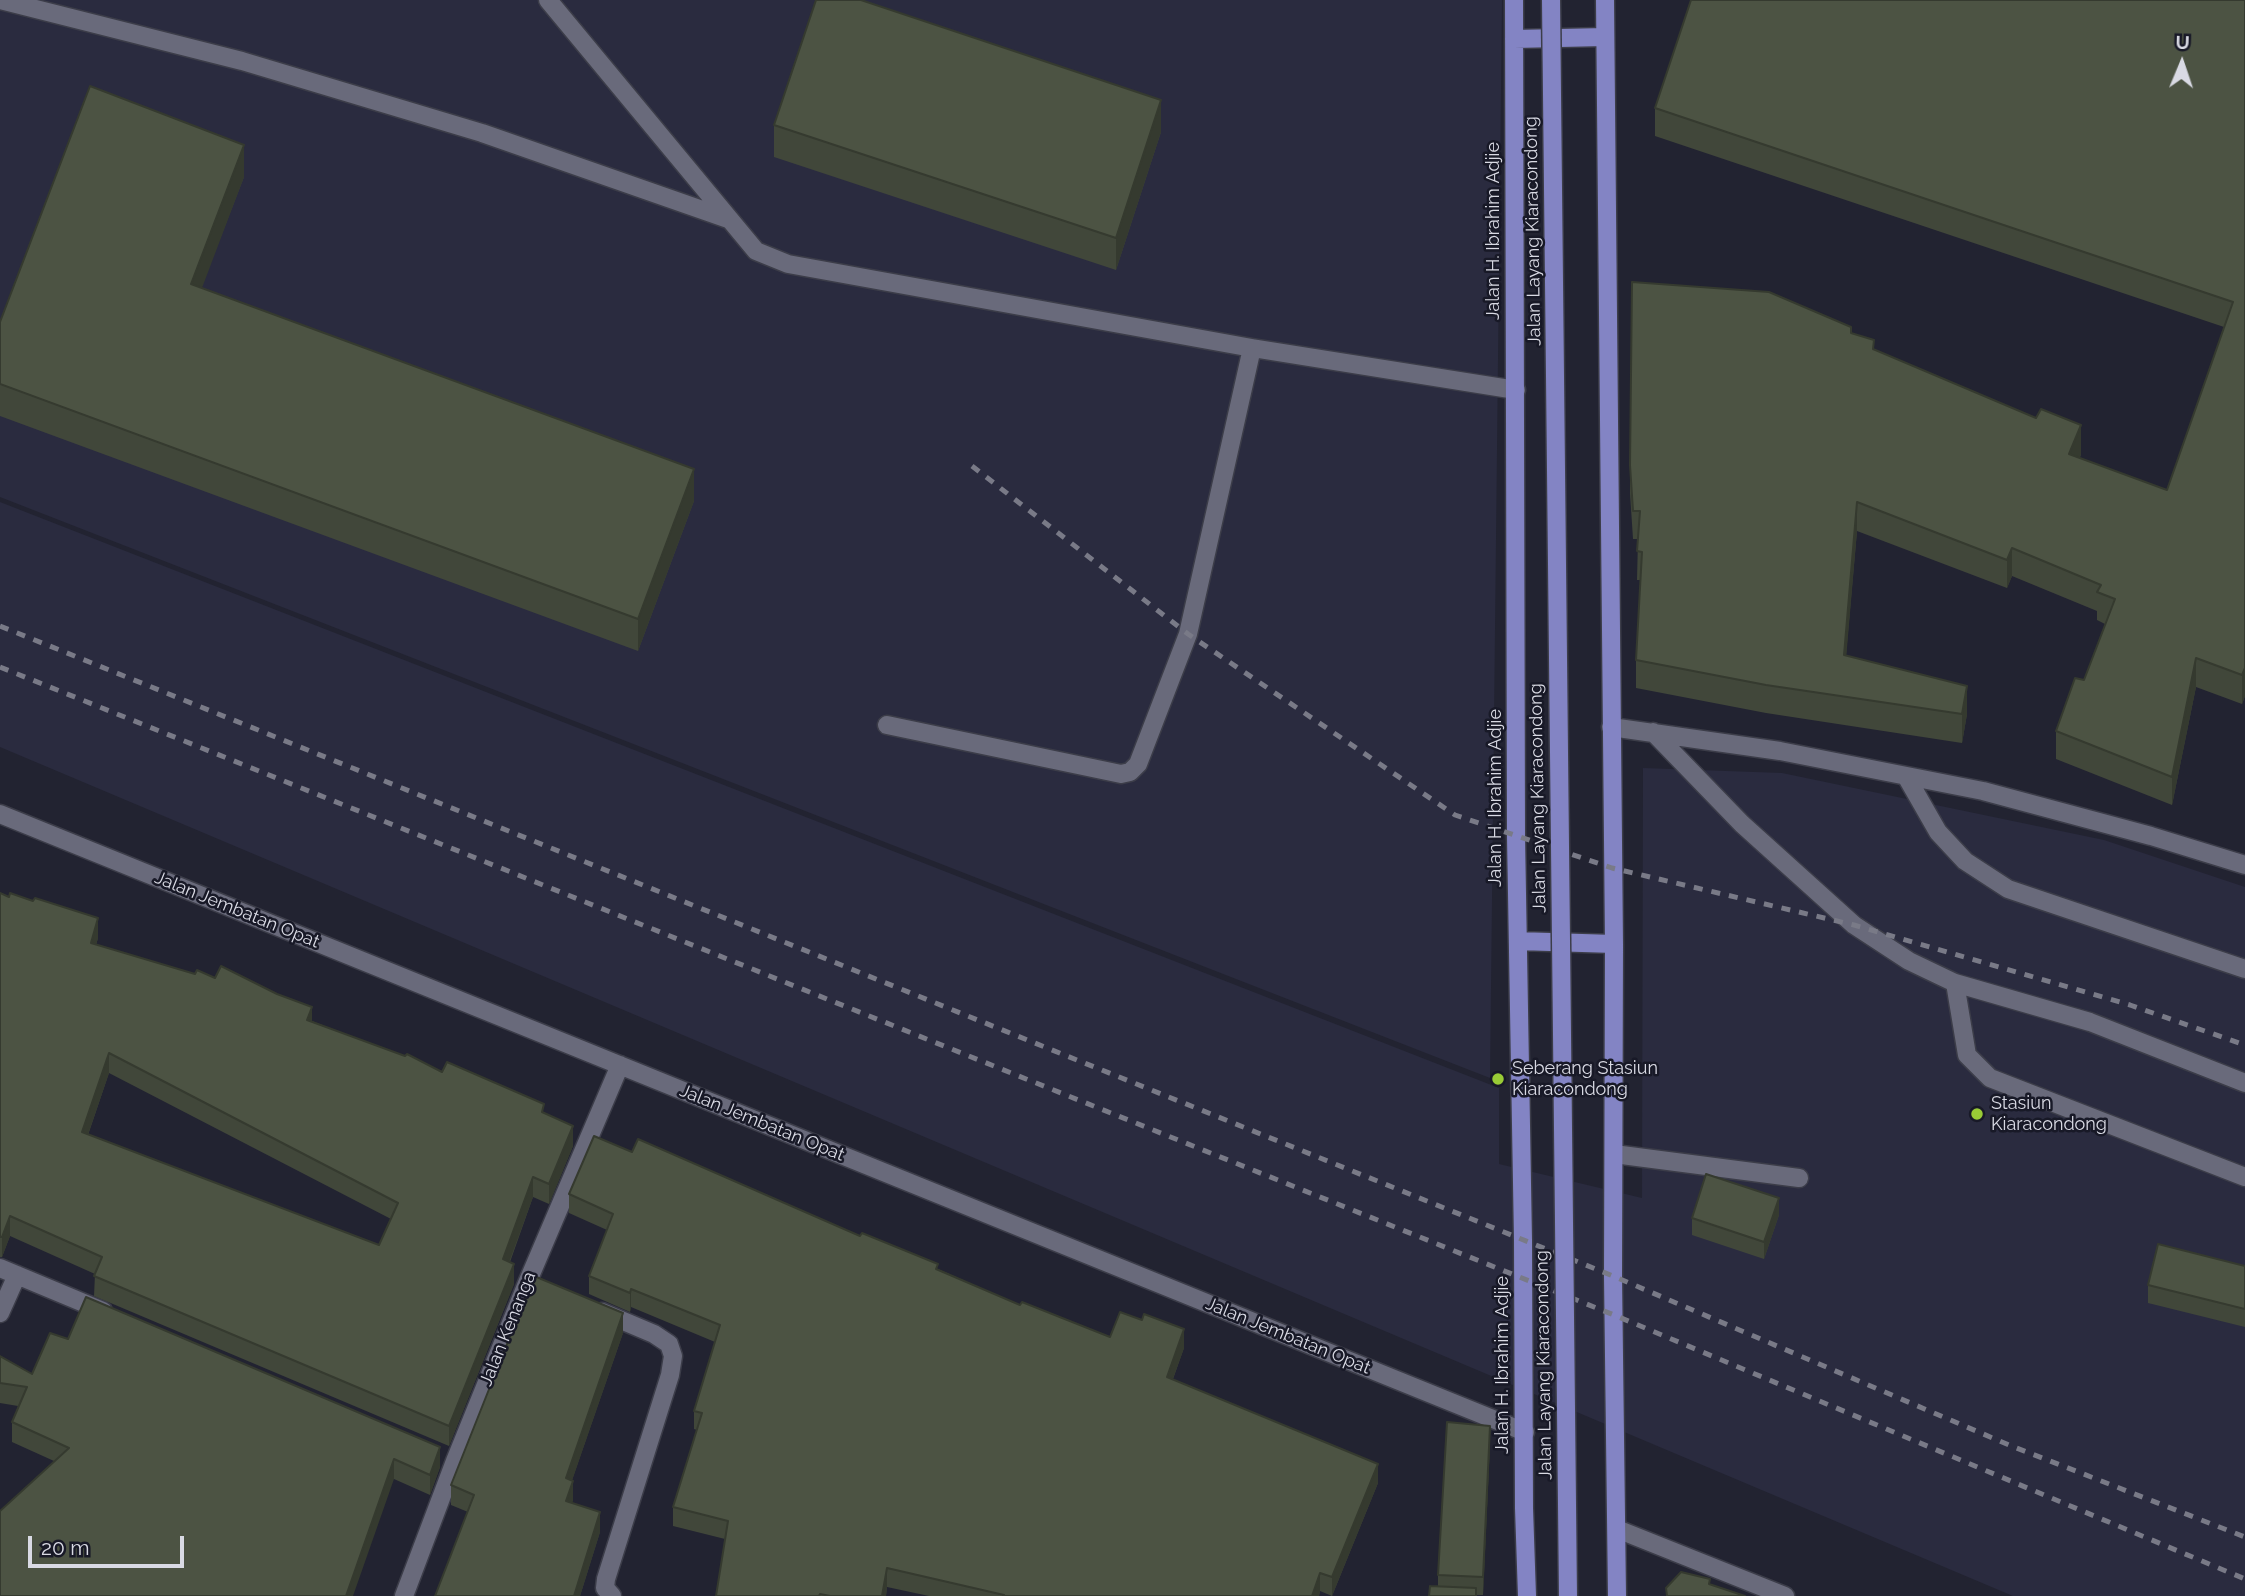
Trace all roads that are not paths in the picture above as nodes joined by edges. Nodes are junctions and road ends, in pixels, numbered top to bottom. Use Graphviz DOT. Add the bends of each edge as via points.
graph roads {
  1 [pos="0,0"];
  2 [pos="548,0"];
  3 [pos="1514,0"];
  4 [pos="1551,0"];
  5 [pos="1605,0"];
  6 [pos="1605,37"];
  7 [pos="1514,39"];
  8 [pos="728,219"];
  9 [pos="1252,348"];
  10 [pos="1516,390"];
  11 [pos="887,725"];
  12 [pos="1611,727"];
  13 [pos="1653,732"];
  14 [pos="1906,776"];
  15 [pos="0,814"];
  16 [pos="2245,865"];
  17 [pos="1518,941"];
  18 [pos="1614,944"];
  19 [pos="2245,969"];
  20 [pos="1955,983"];
  21 [pos="620,1065"];
  22 [pos="2245,1083"];
  23 [pos="1614,1154"];
  24 [pos="2245,1177"];
  25 [pos="1799,1178"];
  26 [pos="8,1271"];
  27 [pos="591,1307"];
  28 [pos="0,1314"];
  29 [pos="120,1318"];
  30 [pos="1525,1432"];
  31 [pos="1617,1530"];
  32 [pos="404,1596"];
  33 [pos="612,1596"];
  34 [pos="1527,1596"];
  35 [pos="1568,1596"];
  36 [pos="1617,1596"];
  37 [pos="1785,1596"];
  1 -- 8 [label="street" via="242,61 442,121"];
  2 -- 8 [label="street"];
  3 -- 7 [label="main road, Jalan H. Ibrahim Adjie"];
  4 -- 35 [label="main road, Jalan Layang Kiaracondong, bridge"];
  5 -- 6 [label="main road"];
  6 -- 7 [label="main road"];
  6 -- 12 [label="main road"];
  7 -- 10 [label="main road, Jalan H. Ibrahim Adjie"];
  8 -- 9 [label="street" via="756,251 788,264"];
  9 -- 10 [label="street"];
  9 -- 11 [label="street" via="1188,634 1138,764 1121,774"];
  10 -- 17 [label="main road, Jalan H. Ibrahim Adjie"];
  12 -- 13 [label="street"];
  12 -- 18 [label="main road"];
  13 -- 14 [label="street"];
  13 -- 20 [label="street" via="1742,824 1854,925 1909,961"];
  14 -- 16 [label="street" via="1983,790"];
  14 -- 19 [label="street" via="1938,832 1965,861 2008,889"];
  15 -- 21 [label="street, Jalan Jembatan Opat"];
  17 -- 18 [label="main road"];
  17 -- 30 [label="main road, Jalan H. Ibrahim Adjie"];
  18 -- 23 [label="main road"];
  20 -- 22 [label="street" via="2090,1022"];
  20 -- 24 [label="street" via="1967,1055 1990,1078"];
  21 -- 30 [label="street, Jalan Jembatan Opat"];
  21 -- 32 [label="street, Jalan Kenanga" via="534,1283 448,1458"];
  23 -- 25 [label="street"];
  23 -- 31 [label="main road"];
  26 -- 28 [label="street"];
  26 -- 29 [label="street"];
  27 -- 33 [label="street" via="654,1334 669,1344 673,1356 606,1579 605,1588"];
  30 -- 34 [label="main road, Jalan H. Ibrahim Adjie"];
  31 -- 36 [label="main road"];
  31 -- 37 [label="street"];
}
